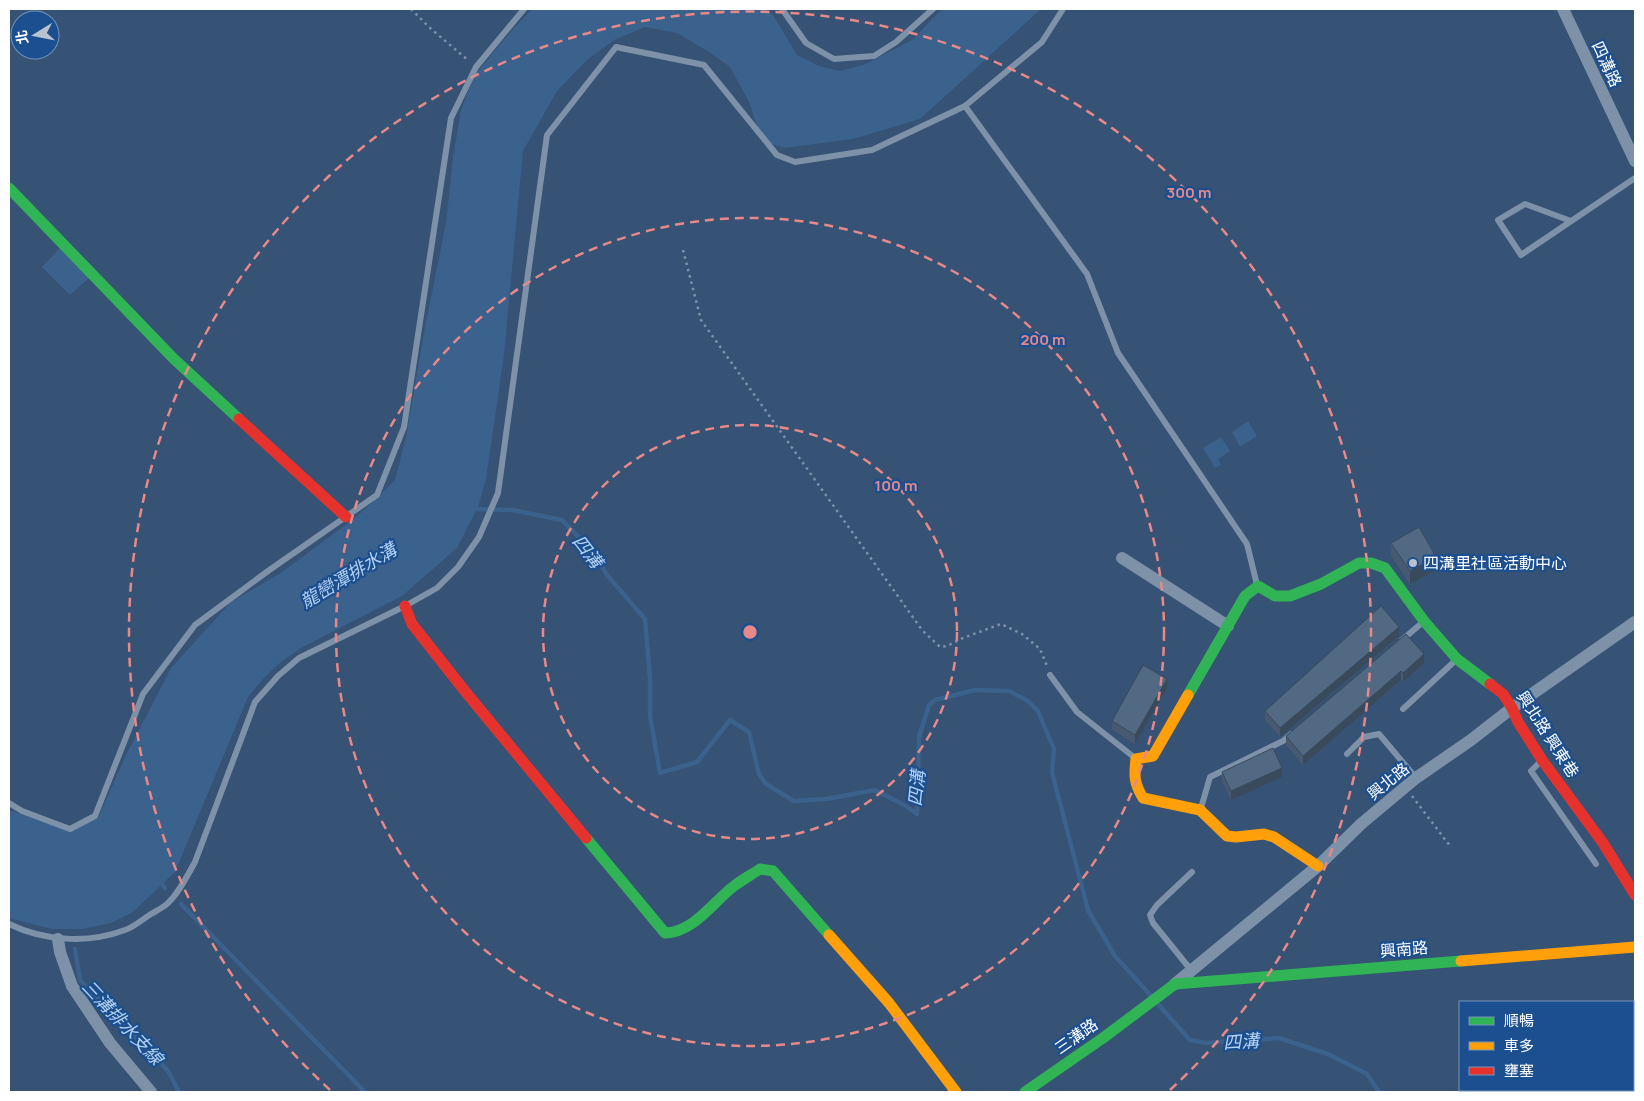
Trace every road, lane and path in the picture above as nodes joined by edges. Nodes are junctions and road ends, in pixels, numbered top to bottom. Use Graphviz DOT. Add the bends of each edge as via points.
graph roads {
  1 [pos="411,9"];
  2 [pos="524,9"];
  3 [pos="782,9"];
  4 [pos="933,9"];
  5 [pos="1063,9"];
  6 [pos="1563,9"];
  7 [pos="476,67"];
  8 [pos="965,106"];
  9 [pos="1635,161"];
  10 [pos="1635,178"];
  11 [pos="9,188"];
  12 [pos="1571,221"];
  13 [pos="683,250"];
  14 [pos="346,517"];
  15 [pos="1122,558"];
  16 [pos="1258,586"];
  17 [pos="405,606"];
  18 [pos="1424,621"];
  19 [pos="1635,622"];
  20 [pos="1228,626"];
  21 [pos="1394,646"];
  22 [pos="1457,659"];
  23 [pos="1050,675"];
  24 [pos="1512,708"];
  25 [pos="1403,709"];
  26 [pos="1298,728"];
  27 [pos="1347,754"];
  28 [pos="1136,759"];
  29 [pos="1542,760"];
  30 [pos="1416,778"];
  31 [pos="1405,787"];
  32 [pos="9,803"];
  33 [pos="1200,810"];
  34 [pos="1450,846"];
  35 [pos="1596,864"];
  36 [pos="1318,866"];
  37 [pos="1192,872"];
  38 [pos="1635,895"];
  39 [pos="9,924"];
  40 [pos="58,939"];
  41 [pos="1635,947"];
  42 [pos="1191,970"];
  43 [pos="1175,984"];
  44 [pos="151,1092"];
  45 [pos="956,1092"];
  46 [pos="1025,1092"];
  1 -- 7 [label="path"];
  2 -- 7 [label="lane"];
  3 -- 4 [label="lane" via="806,43 834,59 874,56 896,42"];
  5 -- 8 [label="lane" via="1042,42"];
  6 -- 9 [label="street, 四溝路"];
  7 -- 14 [label="lane" via="451,118 404,427 377,496"];
  8 -- 16 [label="lane" via="1087,274 1118,353 1247,544"];
  8 -- 17 [label="lane" via="872,150 795,162 776,155 704,65 616,47 547,135 498,493 479,537 458,567 437,588"];
  10 -- 12 [label="lane"];
  11 -- 14 [label="street" via="174,359"];
  12 -- 12 [label="lane" via="1521,255 1498,220 1525,204"];
  13 -- 23 [label="path" via="701,320 922,630 940,646 947,646 1001,624 1022,634 1040,649"];
  14 -- 32 [label="lane" via="196,624 143,694 95,816 70,829"];
  15 -- 20 [label="street"];
  16 -- 18 [label="street, 興北路 興東巷" via="1283,598 1298,595 1359,563 1371,563 1385,568"];
  16 -- 20 [label="street" via="1245,596"];
  17 -- 40 [label="lane" via="299,658 256,702 195,862 168,903 127,930 82,939"];
  17 -- 45 [label="street" via="412,624 464,690 665,932 671,934 682,928 734,885 760,869 773,872 889,1003"];
  18 -- 21 [label="lane"];
  18 -- 22 [label="street, 興北路 興東巷"];
  19 -- 24 [label="street, 興北路"];
  20 -- 28 [label="street" via="1153,756"];
  22 -- 24 [label="street, 興北路 興東巷" via="1503,694"];
  22 -- 25 [label="lane"];
  23 -- 28 [label="lane" via="1077,712"];
  24 -- 29 [label="street, 興北路 興東巷"];
  24 -- 30 [label="street, 興北路"];
  26 -- 33 [label="lane" via="1283,741 1210,777"];
  27 -- 30 [label="lane" via="1364,737 1379,734"];
  28 -- 33 [label="street" via="1136,786 1143,798"];
  29 -- 35 [label="lane" via="1531,771"];
  29 -- 38 [label="street, 興北路 興東巷" via="1603,843"];
  30 -- 31 [label="street, 興北路"];
  31 -- 34 [label="path"];
  31 -- 36 [label="street, 興北路" via="1360,824"];
  33 -- 36 [label="street" via="1227,836 1264,834 1274,837"];
  36 -- 42 [label="street, 興北路"];
  37 -- 42 [label="lane" via="1150,915"];
  39 -- 40 [label="lane" via="20,930"];
  40 -- 44 [label="street" via="72,986 110,1043"];
  41 -- 43 [label="street, 興南路"];
  42 -- 43 [label="street, 興北路"];
  43 -- 46 [label="street, 三溝路"];
}
